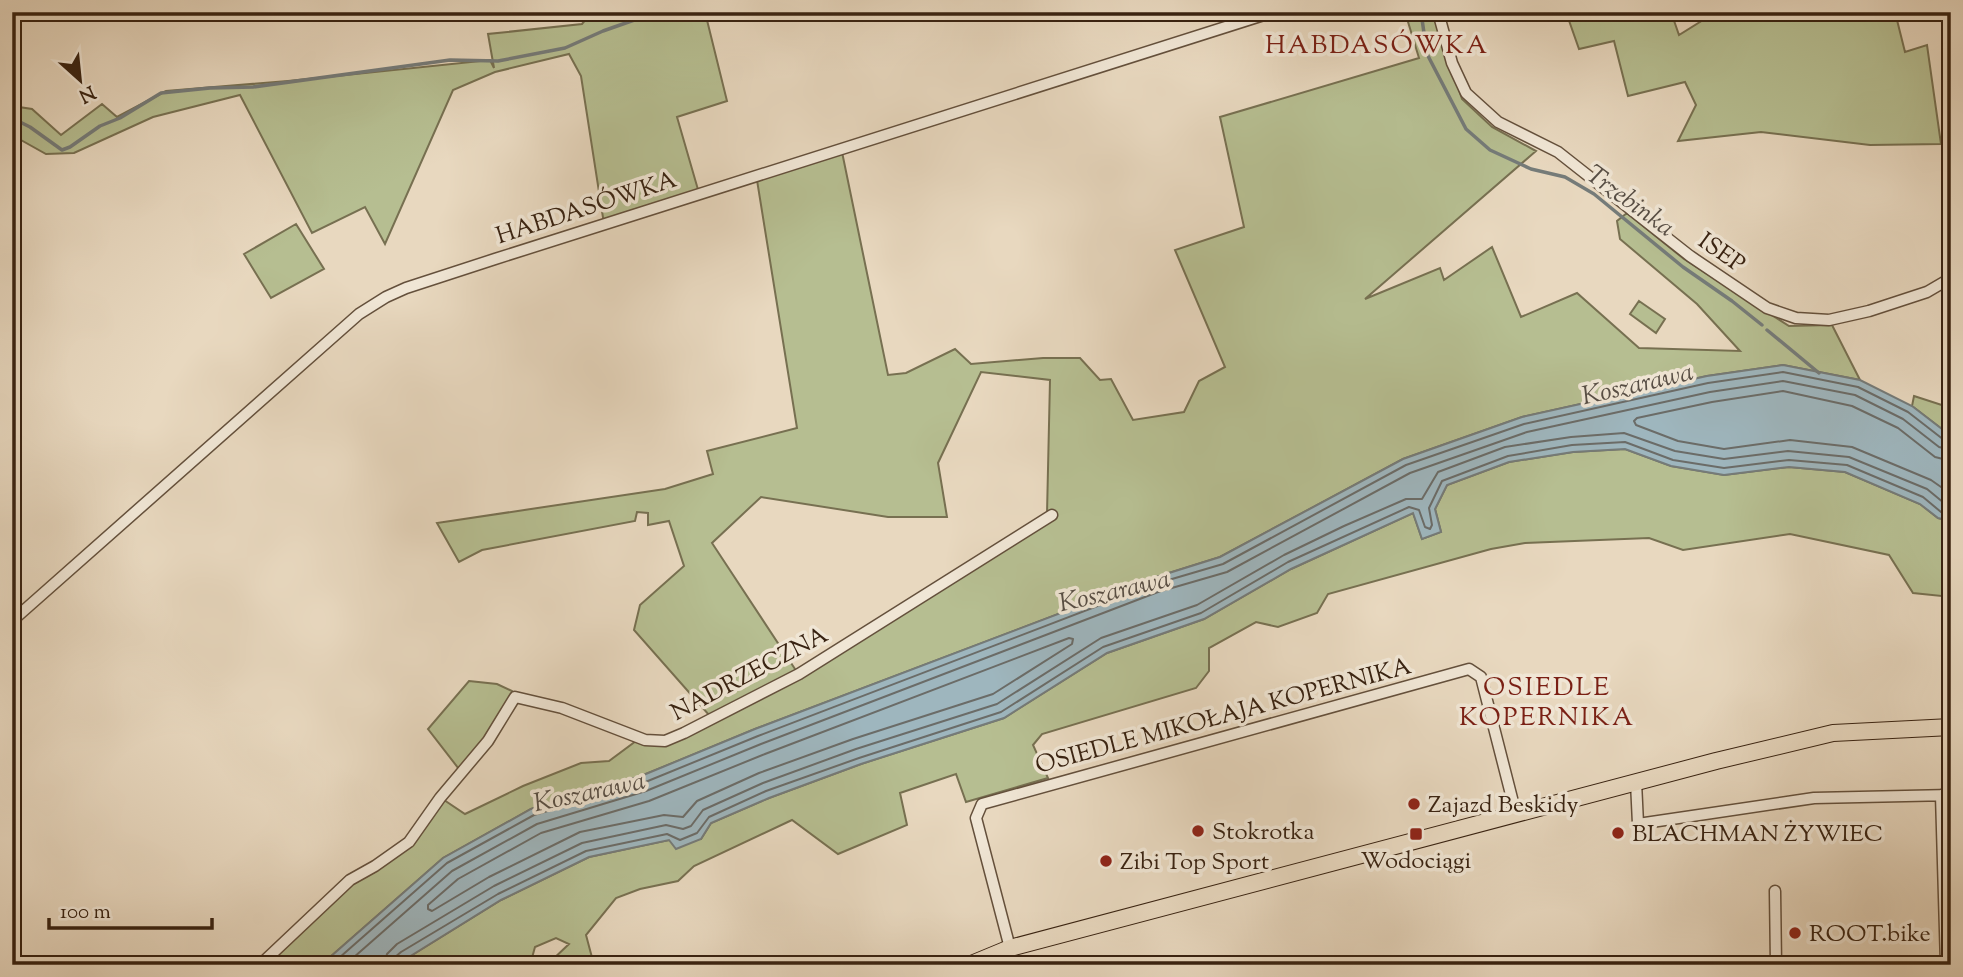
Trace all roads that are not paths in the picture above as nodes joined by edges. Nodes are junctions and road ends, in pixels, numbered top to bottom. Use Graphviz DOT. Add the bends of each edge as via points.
graph roads {
  1 [pos="1273,12"];
  2 [pos="1438,12"];
  3 [pos="1951,278"];
  4 [pos="1052,515"];
  5 [pos="12,621"];
  6 [pos="1951,727"];
  7 [pos="1636,782"];
  8 [pos="1946,795"];
  9 [pos="1516,814"];
  10 [pos="1774,891"];
  11 [pos="1010,948"];
  12 [pos="260,965"];
  13 [pos="969,965"];
  14 [pos="1776,965"];
  15 [pos="1945,965"];
  1 -- 5 [label="street, HABDASÓWKA" via="785,165 386,297 359,314"];
  2 -- 3 [label="street, ISEP" via="1466,93 1497,122 1558,152 1690,256 1767,308 1796,318 1829,320 1917,295"];
  4 -- 12 [label="street, NADRZECZNA" via="799,674 665,741 645,740 562,708 515,697 488,741 409,842 350,880"];
  6 -- 7 [label="main road" via="1833,733"];
  7 -- 8 [label="street" via="1638,824 1814,798"];
  7 -- 9 [label="main road"];
  8 -- 15 [label="street"];
  9 -- 11 [label="main road"];
  9 -- 11 [label="street, OSIEDLE MIKOŁAJA KOPERNIKA" via="1481,677 1469,669 982,804 976,818"];
  10 -- 14 [label="street"];
  11 -- 13 [label="main road"];
}
